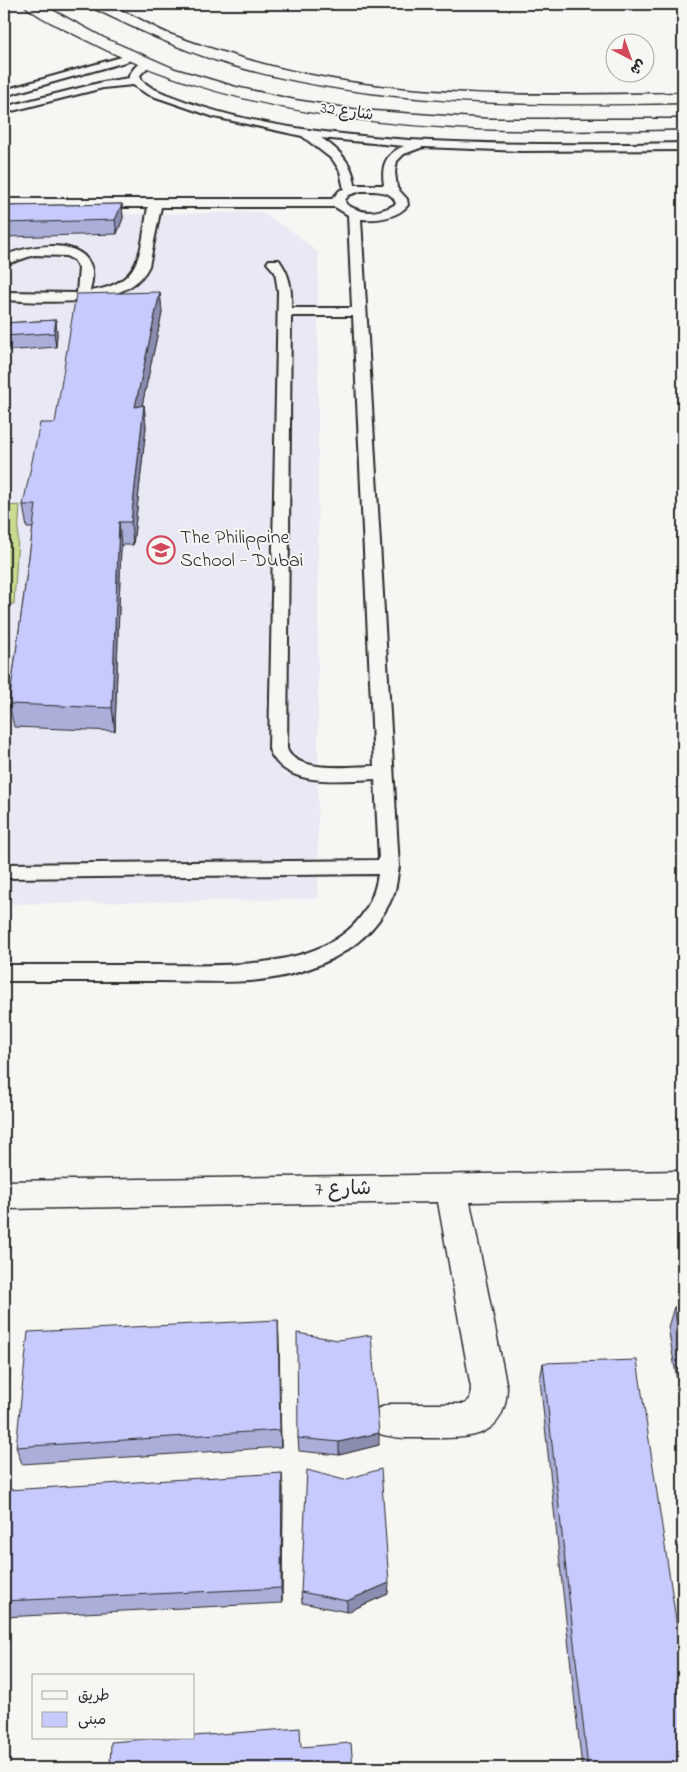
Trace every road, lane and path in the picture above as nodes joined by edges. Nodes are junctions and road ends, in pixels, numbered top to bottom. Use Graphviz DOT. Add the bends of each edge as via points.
graph roads {
  1 [pos="31,4"];
  2 [pos="96,4"];
  3 [pos="132,57"];
  4 [pos="147,63"];
  5 [pos="135,81"];
  6 [pos="4,93"];
  7 [pos="683,98"];
  8 [pos="4,110"];
  9 [pos="683,124"];
  10 [pos="302,133"];
  11 [pos="427,144"];
  12 [pos="683,147"];
  13 [pos="350,190"];
  14 [pos="391,190"];
  15 [pos="4,203"];
  16 [pos="155,203"];
  17 [pos="338,203"];
  18 [pos="354,214"];
  19 [pos="4,261"];
  20 [pos="274,263"];
  21 [pos="4,296"];
  22 [pos="82,296"];
  23 [pos="285,312"];
  24 [pos="360,312"];
  25 [pos="384,772"];
  26 [pos="389,867"];
  27 [pos="4,871"];
  28 [pos="4,973"];
  29 [pos="683,1184"];
  30 [pos="451,1188"];
  31 [pos="4,1195"];
  32 [pos="390,1421"];
  1 -- 3 [label="street, شارع 32"];
  2 -- 7 [label="street, شارع 32" via="192,49 241,64 355,87 484,98"];
  3 -- 4 [label="street, شارع 32"];
  3 -- 6 [label="lane"];
  4 -- 5 [label="lane" via="134,75"];
  4 -- 9 [label="street, شارع 32" via="266,98 379,116 501,125"];
  5 -- 8 [label="lane" via="103,85"];
  5 -- 10 [label="lane" via="151,92 200,111"];
  10 -- 11 [label="lane"];
  10 -- 13 [label="lane" via="320,142 345,164"];
  11 -- 12 [label="lane" via="533,148"];
  11 -- 14 [label="lane" via="397,154 390,161"];
  13 -- 14 [label="lane" via="371,187"];
  13 -- 17 [label="lane" via="338,198"];
  14 -- 18 [label="lane" via="402,200 397,210 378,216"];
  15 -- 16 [label="lane"];
  16 -- 17 [label="lane"];
  16 -- 22 [label="lane" via="141,270 119,286"];
  17 -- 18 [label="lane"];
  18 -- 24 [label="lane"];
  19 -- 22 [label="lane" via="15,255 42,250 77,257 86,268"];
  20 -- 23 [label="lane" via="284,281"];
  21 -- 22 [label="lane"];
  23 -- 24 [label="lane"];
  23 -- 25 [label="lane" via="278,749 286,763 296,768"];
  24 -- 25 [label="lane"];
  25 -- 26 [label="lane"];
  26 -- 27 [label="lane"];
  26 -- 28 [label="lane" via="385,892 372,917 350,939 321,956 286,968 250,972"];
  29 -- 30 [label="street, شارع 7"];
  30 -- 31 [label="street, شارع 7"];
  30 -- 32 [label="street" via="489,1399 486,1410 468,1421"];
}
